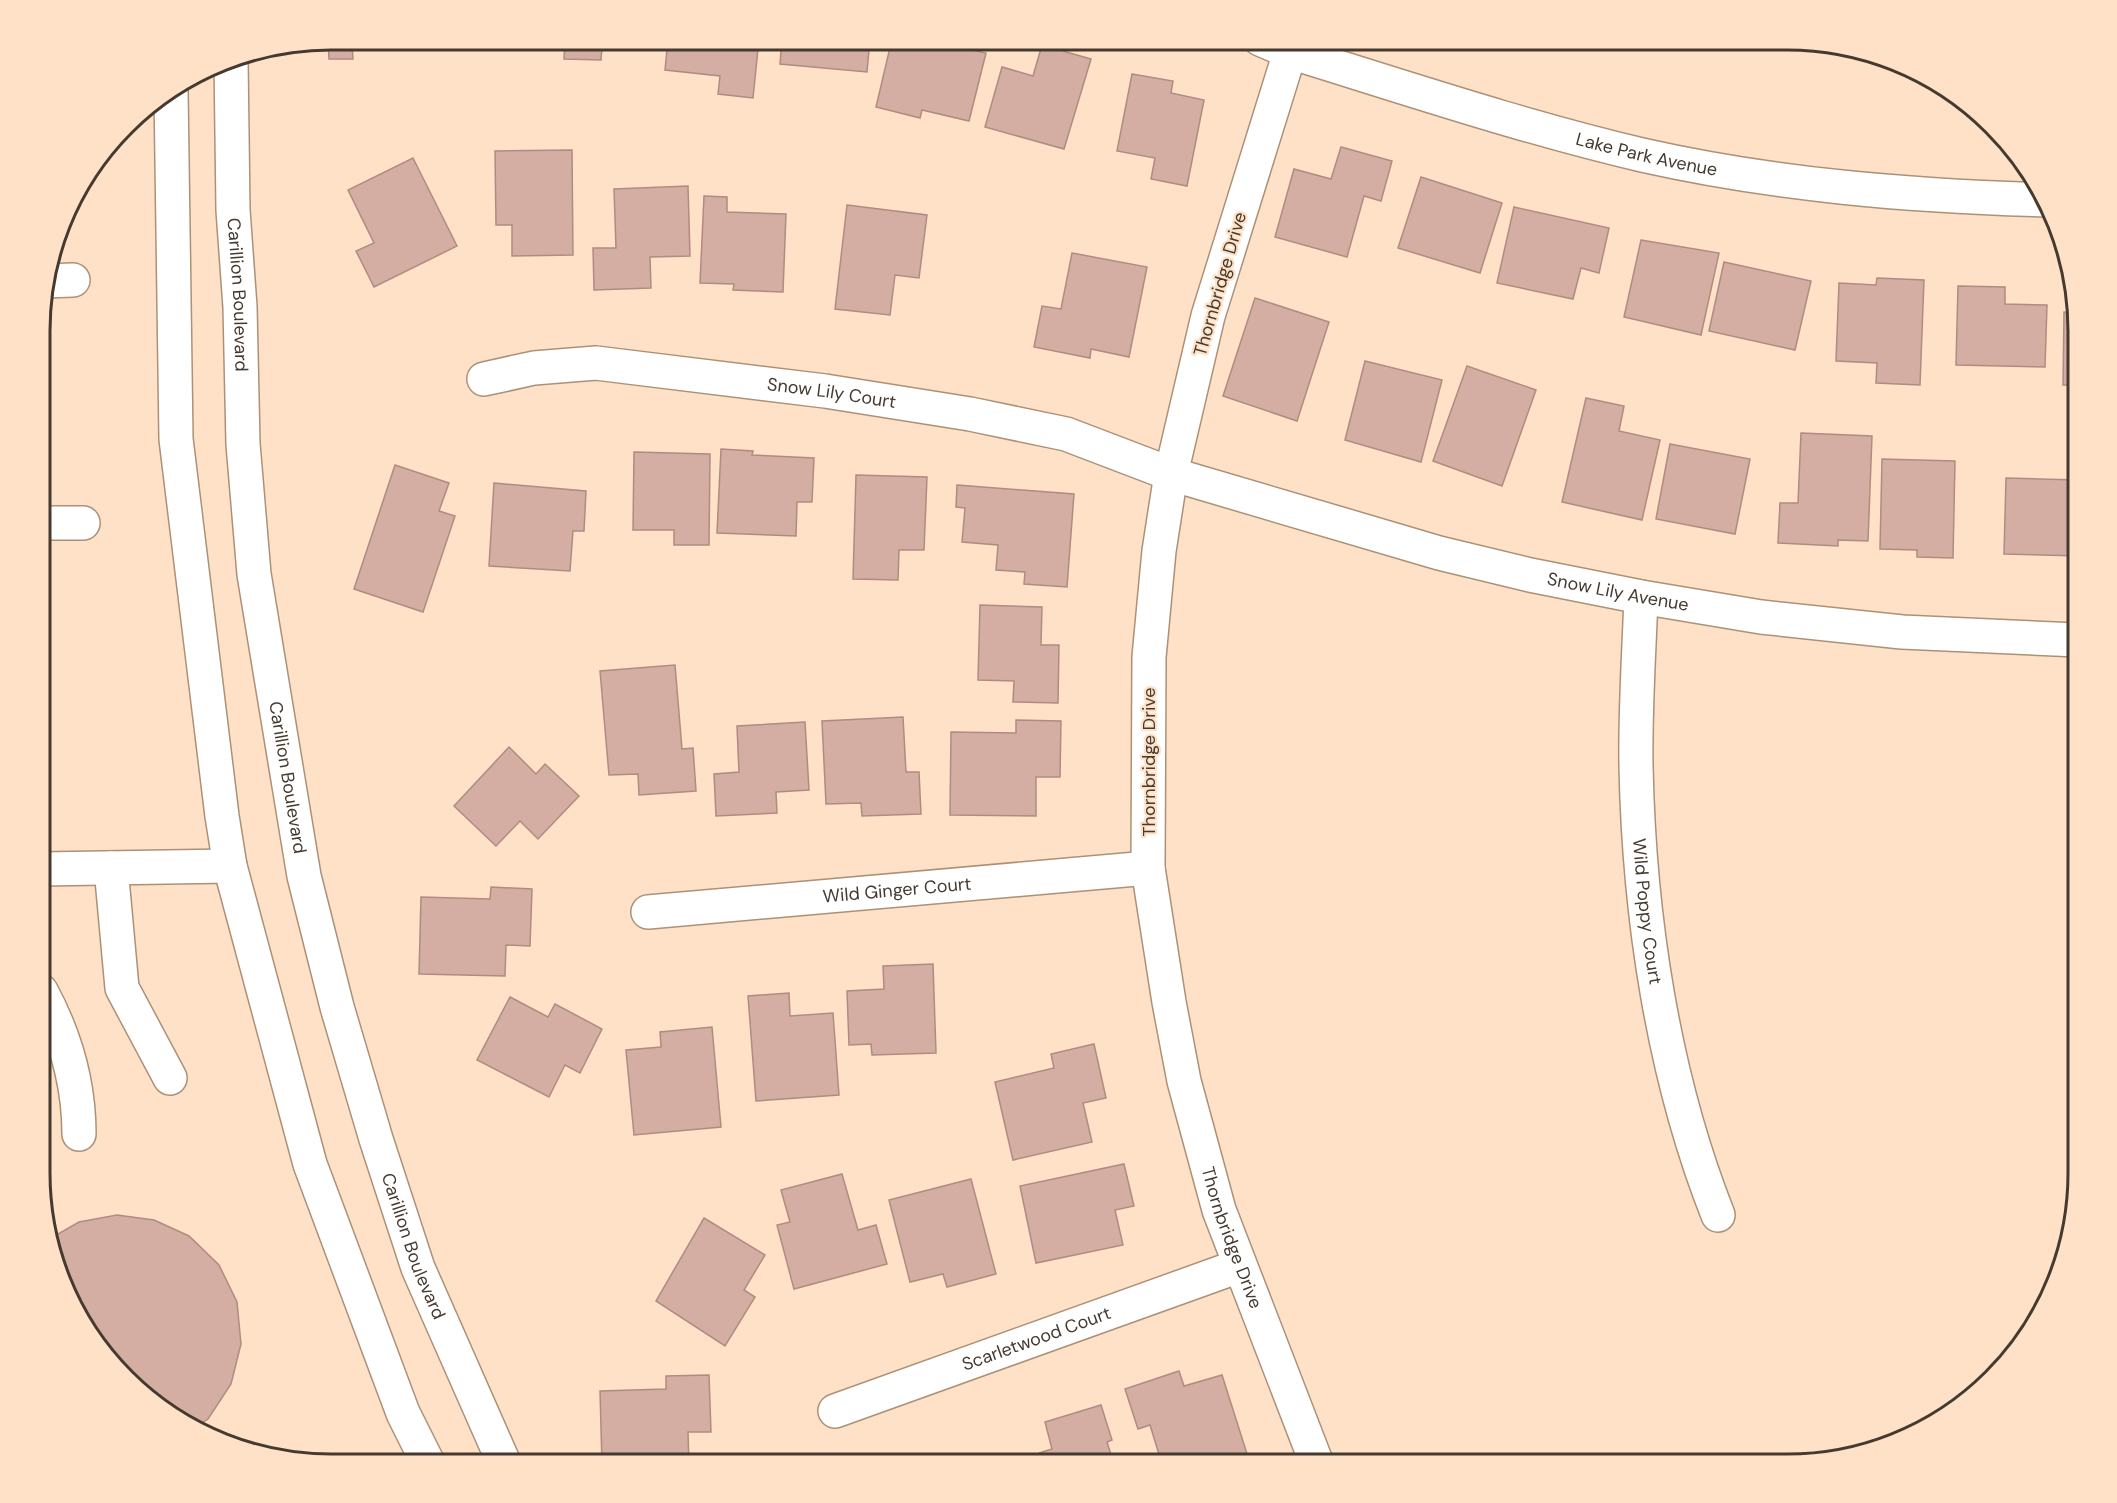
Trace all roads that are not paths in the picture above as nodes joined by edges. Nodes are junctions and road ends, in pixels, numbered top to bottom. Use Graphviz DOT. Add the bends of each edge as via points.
graph roads {
  1 [pos="1285,50"];
  2 [pos="1290,52"];
  3 [pos="231,68"];
  4 [pos="171,99"];
  5 [pos="2035,200"];
  6 [pos="484,379"];
  7 [pos="1171,474"];
  8 [pos="50,523"];
  9 [pos="83,523"];
  10 [pos="1641,597"];
  11 [pos="2068,640"];
  12 [pos="230,866"];
  13 [pos="111,868"];
  14 [pos="1148,868"];
  15 [pos="50,869"];
  16 [pos="648,912"];
  17 [pos="50,1007"];
  18 [pos="170,1078"];
  19 [pos="79,1134"];
  20 [pos="1718,1215"];
  21 [pos="1239,1266"];
  22 [pos="835,1411"];
  23 [pos="424,1454"];
  24 [pos="500,1454"];
  25 [pos="1313,1454"];
  1 -- 2 [label="street, Lake Park Avenue"];
  2 -- 5 [label="street, Lake Park Avenue" via="1544,130 1644,155 1849,189"];
  2 -- 7 [label="street, Thornbridge Drive" via="1208,316"];
  3 -- 24 [label="street, Carillion Boulevard" via="243,444 254,562 304,876 340,1018 418,1268"];
  4 -- 12 [label="street" via="176,439"];
  6 -- 7 [label="street, Snow Lily Court" via="534,368 596,363 825,391 1066,434"];
  7 -- 10 [label="street, Snow Lily Avenue" via="1439,553"];
  7 -- 14 [label="street, Thornbridge Drive" via="1149,657"];
  8 -- 9 [label="street"];
  10 -- 11 [label="street, Snow Lily Avenue" via="1761,617 1902,632"];
  10 -- 20 [label="street, Wild Poppy Court" via="1636,765 1653,960 1684,1116"];
  12 -- 13 [label="street"];
  12 -- 23 [label="street" via="310,1164 403,1413"];
  13 -- 15 [label="street"];
  13 -- 18 [label="street" via="122,988"];
  14 -- 16 [label="street, Wild Ginger Court"];
  14 -- 21 [label="street, Thornbridge Drive" via="1184,1081 1219,1210"];
  17 -- 19 [label="street" via="60,1025 79,1103"];
  21 -- 22 [label="street, Scarletwood Court"];
  21 -- 25 [label="street, Thornbridge Drive"];
}
